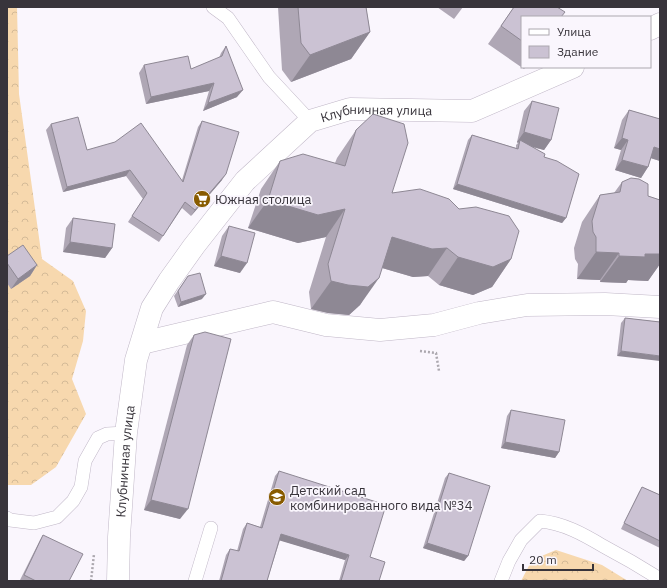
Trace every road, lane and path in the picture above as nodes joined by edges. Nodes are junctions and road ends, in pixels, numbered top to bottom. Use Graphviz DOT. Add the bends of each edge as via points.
graph roads {
  1 [pos="213,7"];
  2 [pos="660,24"];
  3 [pos="651,28"];
  4 [pos="571,68"];
  5 [pos="310,121"];
  6 [pos="660,307"];
  7 [pos="142,343"];
  8 [pos="436,353"];
  9 [pos="439,371"];
  10 [pos="126,433"];
  11 [pos="7,518"];
  12 [pos="211,528"];
  13 [pos="94,550"];
  14 [pos="660,579"];
  15 [pos="91,581"];
  16 [pos="118,581"];
  17 [pos="195,581"];
  18 [pos="501,581"];
  1 -- 5 [label="lane" via="228,18 270,77"];
  2 -- 3 [label="street"];
  4 -- 5 [label="street, Клубничная улица" via="472,111 350,109"];
  5 -- 7 [label="street, Клубничная улица" via="245,181 194,246 152,308"];
  6 -- 7 [label="street" via="605,304 527,305 479,313 434,325 380,330 326,325 273,312"];
  7 -- 10 [label="street, Клубничная улица" via="136,360"];
  8 -- 9 [label="path"];
  10 -- 11 [label="lane" via="106,434 98,438 85,461 81,487 73,501 57,517 34,523"];
  10 -- 16 [label="street, Клубничная улица"];
  12 -- 17 [label="lane"];
  13 -- 15 [label="path"];
  14 -- 18 [label="lane" via="577,532 554,522 540,521 521,540"];
}
